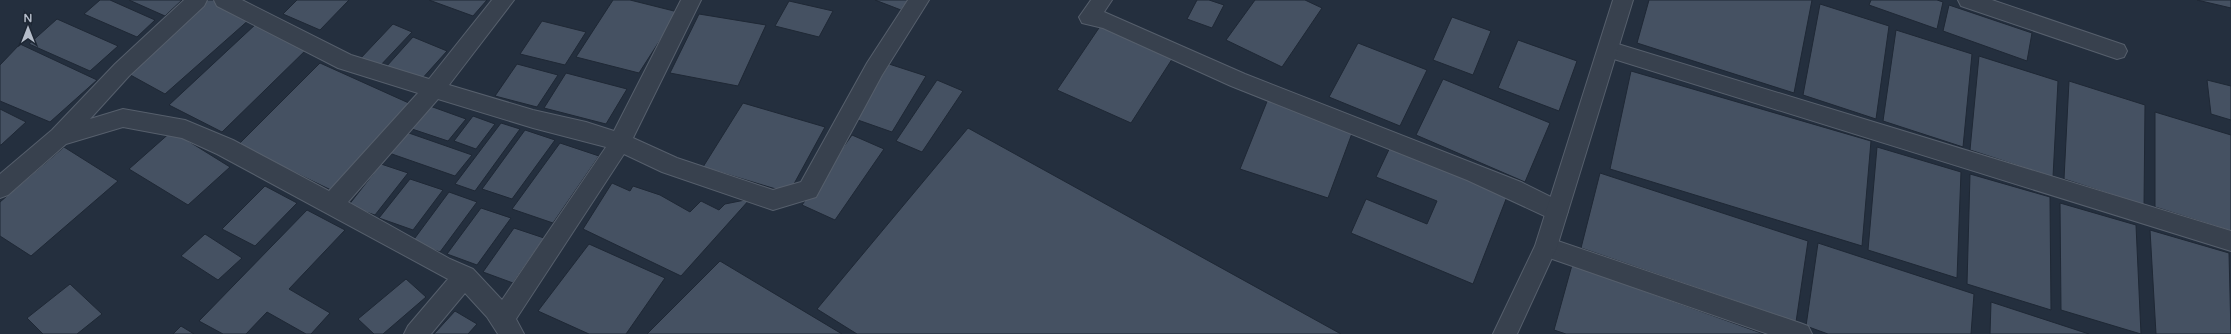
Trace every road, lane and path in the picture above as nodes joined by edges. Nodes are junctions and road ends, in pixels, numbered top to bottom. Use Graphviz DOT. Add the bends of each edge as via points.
graph roads {
  1 [pos="197,0"];
  2 [pos="224,0"];
  3 [pos="504,0"];
  4 [pos="691,0"];
  5 [pos="919,0"];
  6 [pos="1102,0"];
  7 [pos="1623,0"];
  8 [pos="1968,0"];
  9 [pos="1608,49"];
  10 [pos="2117,51"];
  11 [pos="433,90"];
  12 [pos="59,137"];
  13 [pos="620,142"];
  14 [pos="0,188"];
  15 [pos="332,204"];
  16 [pos="1557,211"];
  17 [pos="2231,241"];
  18 [pos="1546,247"];
  19 [pos="464,276"];
  20 [pos="507,327"];
  21 [pos="416,334"];
  22 [pos="1505,334"];
  23 [pos="1800,334"];
  1 -- 12 [label="street" via="122,70"];
  2 -- 11 [label="street" via="345,62"];
  3 -- 11 [label="street"];
  4 -- 13 [label="street"];
  5 -- 13 [label="street" via="866,80 808,190 773,200 670,165"];
  6 -- 16 [label="street" via="1089,17 1107,21 1238,80 1514,189"];
  7 -- 9 [label="street"];
  8 -- 10 [label="street"];
  9 -- 16 [label="street"];
  9 -- 17 [label="street"];
  11 -- 13 [label="street" via="533,119 586,130"];
  11 -- 15 [label="street"];
  12 -- 14 [label="street"];
  12 -- 15 [label="street" via="122,118 185,129 225,147"];
  13 -- 20 [label="street"];
  15 -- 19 [label="street"];
  16 -- 18 [label="street"];
  18 -- 22 [label="street"];
  18 -- 23 [label="street"];
  19 -- 20 [label="street"];
  19 -- 21 [label="street"];
}
